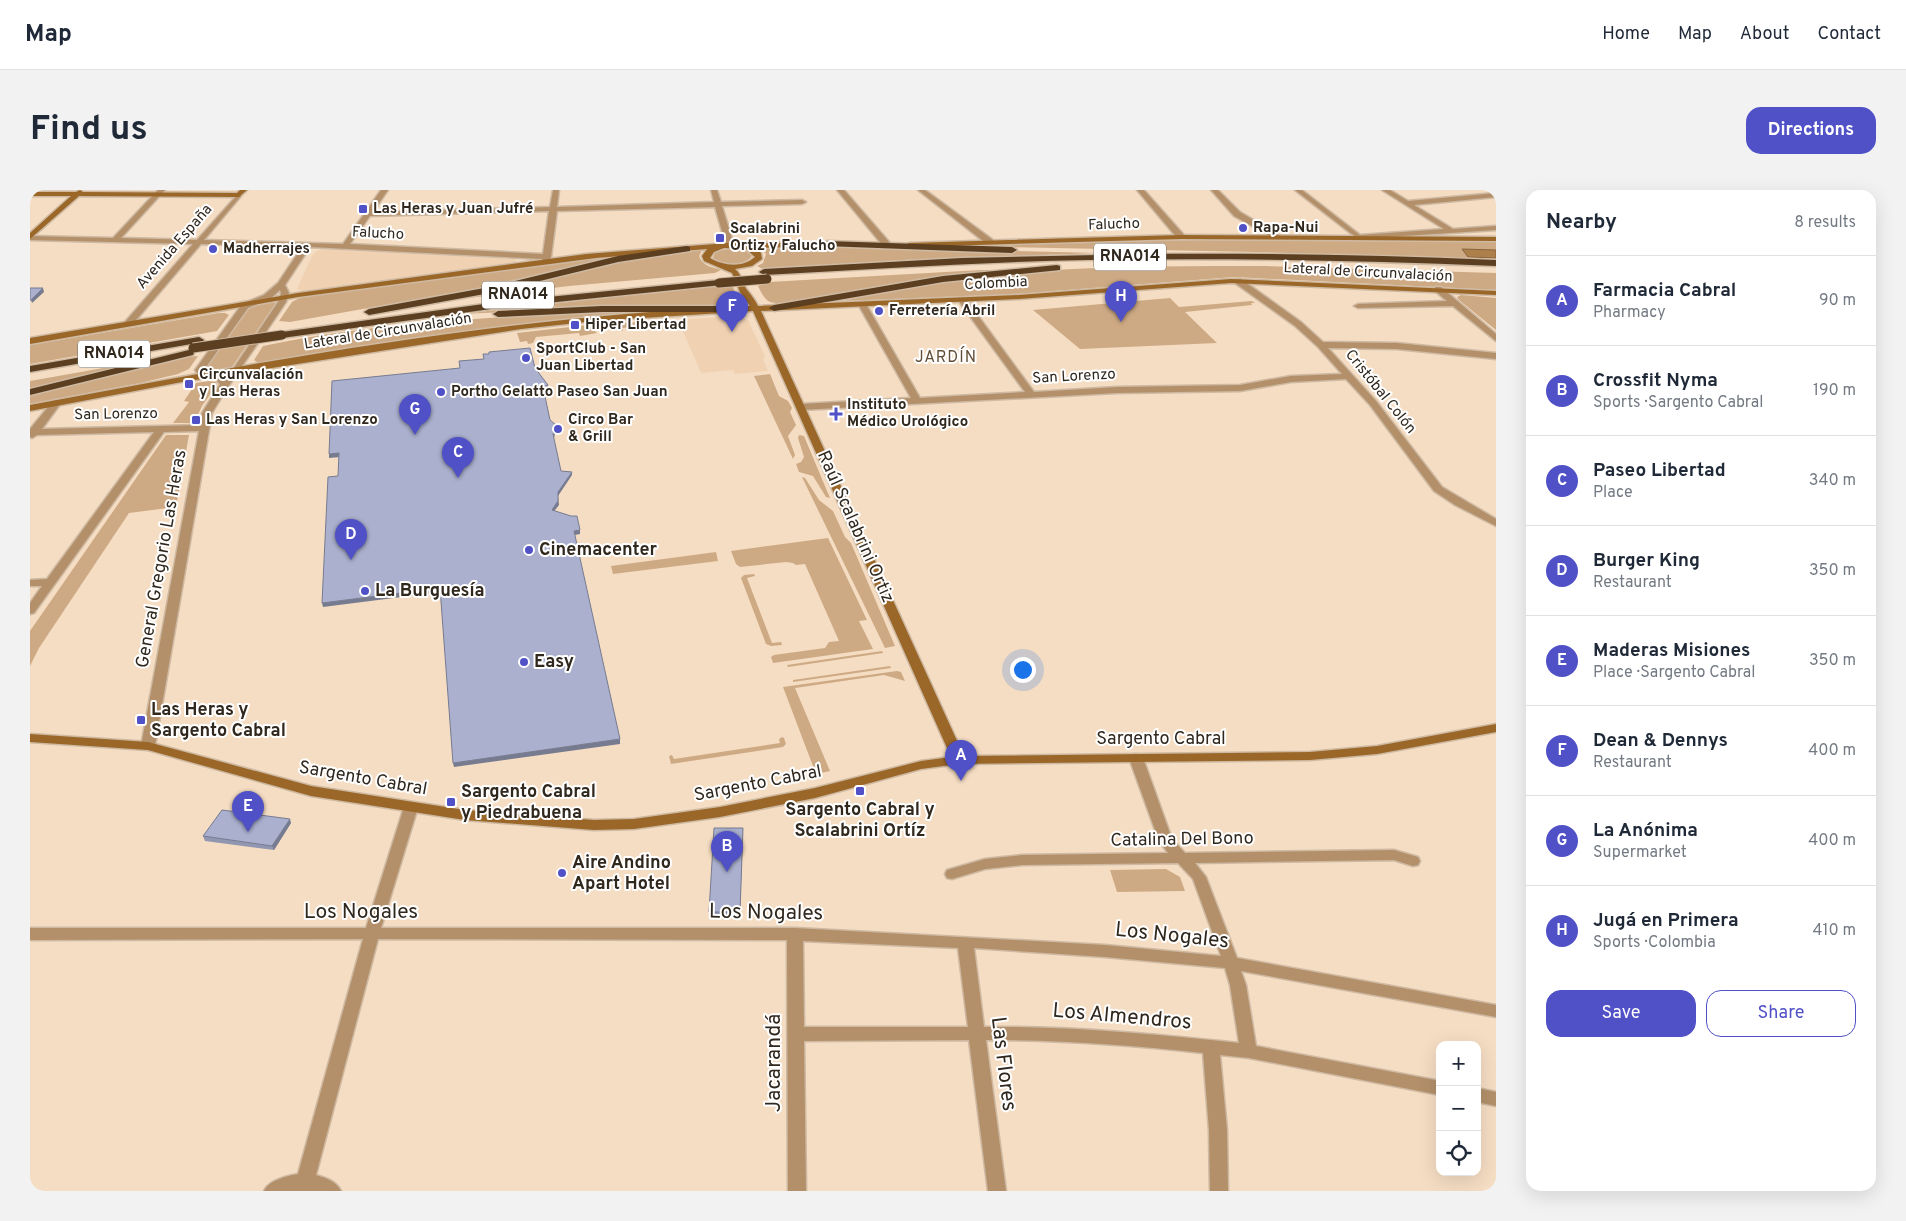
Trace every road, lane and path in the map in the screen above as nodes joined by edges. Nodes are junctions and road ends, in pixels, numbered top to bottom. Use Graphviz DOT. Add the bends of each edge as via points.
graph roads {
  1 [pos="385,190"];
  2 [pos="556,190"];
  3 [pos="714,190"];
  4 [pos="840,190"];
  5 [pos="921,190"];
  6 [pos="1140,190"];
  7 [pos="1214,190"];
  8 [pos="1298,190"];
  9 [pos="1385,190"];
  10 [pos="80,192"];
  11 [pos="160,192"];
  12 [pos="242,193"];
  13 [pos="30,194"];
  14 [pos="1496,195"];
  15 [pos="802,202"];
  16 [pos="1407,203"];
  17 [pos="719,206"];
  18 [pos="554,209"];
  19 [pos="368,214"];
  20 [pos="1496,228"];
  21 [pos="1452,230"];
  22 [pos="30,237"];
  23 [pos="1181,237"];
  24 [pos="1278,237"];
  25 [pos="1358,237"];
  26 [pos="1496,239"];
  27 [pos="115,240"];
  28 [pos="199,242"];
  29 [pos="990,242"];
  30 [pos="308,244"];
  31 [pos="827,244"];
  32 [pos="887,245"];
  33 [pos="345,246"];
  34 [pos="728,246"];
  35 [pos="687,249"];
  36 [pos="1351,258"];
  37 [pos="547,259"];
  38 [pos="751,263"];
  39 [pos="1124,263"];
  40 [pos="1496,263"];
  41 [pos="722,265"];
  42 [pos="1496,269"];
  43 [pos="766,275"];
  44 [pos="718,279"];
  45 [pos="1238,281"];
  46 [pos="281,285"];
  47 [pos="1438,289"];
  48 [pos="1496,293"];
  49 [pos="749,296"];
  50 [pos="285,297"];
  51 [pos="962,300"];
  52 [pos="256,302"];
  53 [pos="1454,302"];
  54 [pos="862,304"];
  55 [pos="1358,306"];
  56 [pos="754,308"];
  57 [pos="774,308"];
  58 [pos="732,309"];
  59 [pos="320,321"];
  60 [pos="128,324"];
  61 [pos="332,327"];
  62 [pos="285,330"];
  63 [pos="1496,338"];
  64 [pos="30,341"];
  65 [pos="1321,345"];
  66 [pos="194,347"];
  67 [pos="1496,356"];
  68 [pos="30,369"];
  69 [pos="236,371"];
  70 [pos="206,375"];
  71 [pos="1348,376"];
  72 [pos="30,377"];
  73 [pos="225,382"];
  74 [pos="30,392"];
  75 [pos="1031,394"];
  76 [pos="917,401"];
  77 [pos="56,403"];
  78 [pos="801,407"];
  79 [pos="30,408"];
  80 [pos="203,428"];
  81 [pos="161,429"];
  82 [pos="32,434"];
  83 [pos="1496,523"];
  84 [pos="51,582"];
  85 [pos="30,583"];
  86 [pos="30,611"];
  87 [pos="1496,728"];
  88 [pos="30,738"];
  89 [pos="148,746"];
  90 [pos="1136,758"];
  91 [pos="959,760"];
  92 [pos="411,807"];
  93 [pos="1181,859"];
  94 [pos="1413,861"];
  95 [pos="952,874"];
  96 [pos="30,934"];
  97 [pos="372,934"];
  98 [pos="795,934"];
  99 [pos="964,942"];
  100 [pos="1231,963"];
  101 [pos="1496,1011"];
  102 [pos="797,1034"];
  103 [pos="977,1034"];
  104 [pos="1211,1047"];
  105 [pos="1249,1051"];
  106 [pos="1436,1087"];
  107 [pos="1481,1096"];
  108 [pos="1496,1099"];
  109 [pos="305,1182"];
  110 [pos="273,1191"];
  111 [pos="332,1191"];
  112 [pos="797,1191"];
  113 [pos="997,1191"];
  114 [pos="1219,1191"];
  1 -- 19 [label="street"];
  2 -- 18 [label="street"];
  3 -- 17 [label="street"];
  4 -- 32 [label="street"];
  5 -- 29 [label="street"];
  6 -- 23 [label="street"];
  7 -- 24 [label="street" via="1237,214"];
  8 -- 25 [label="street"];
  9 -- 16 [label="street"];
  10 -- 11 [label="street"];
  10 -- 13 [label="street"];
  10 -- 22 [label="street"];
  11 -- 12 [label="street"];
  11 -- 27 [label="street"];
  12 -- 28 [label="street, Avenida España"];
  14 -- 16 [label="street"];
  15 -- 17 [label="street"];
  16 -- 21 [label="street"];
  17 -- 18 [label="street"];
  17 -- 34 [label="street"];
  18 -- 19 [label="street"];
  18 -- 37 [label="street"];
  19 -- 33 [label="street"];
  20 -- 21 [label="street, Falucho"];
  21 -- 25 [label="street, Falucho"];
  22 -- 27 [label="street, Falucho"];
  23 -- 24 [label="street, Falucho"];
  23 -- 29 [label="street, Falucho"];
  24 -- 25 [label="street, Falucho"];
  25 -- 26 [label="street"];
  27 -- 28 [label="street, Falucho"];
  28 -- 30 [label="street, Falucho"];
  28 -- 60 [label="street, Avenida España"];
  29 -- 32 [label="street, Falucho"];
  30 -- 33 [label="street, Falucho"];
  30 -- 46 [label="street"];
  31 -- 32 [label="street, Falucho"];
  31 -- 34 [label="street, Falucho"];
  31 -- 36 [label="highway"];
  33 -- 37 [label="street, Falucho"];
  34 -- 35 [label="street, Falucho"];
  34 -- 38 [label="street" via="757,252 760,256"];
  34 -- 41 [label="street, Raúl Scalabrini Ortiz" via="711,250 706,256 710,262"];
  35 -- 37 [label="street, Falucho"];
  35 -- 59 [label="highway" via="618,259 490,290"];
  36 -- 40 [label="highway, RNA014"];
  36 -- 43 [label="highway, RNA014" via="1052,258 905,264"];
  37 -- 50 [label="street"];
  38 -- 41 [label="street"];
  38 -- 49 [label="street, Raúl Scalabrini Ortiz" via="743,272 751,292"];
  39 -- 42 [label="highway, RNA014" via="1293,263"];
  39 -- 43 [label="highway, RNA014"];
  39 -- 57 [label="highway" via="970,275"];
  41 -- 49 [label="street, Raúl Scalabrini Ortiz" via="734,271"];
  43 -- 44 [label="highway, RNA014, bridge"];
  44 -- 59 [label="highway, RNA014" via="540,293"];
  44 -- 61 [label="highway, RNA014"];
  45 -- 47 [label="street, Lateral de Circunvalación"];
  45 -- 51 [label="street, Colombia"];
  45 -- 65 [label="street, Cristóbal Colón" via="1298,324"];
  46 -- 50 [label="street"];
  46 -- 52 [label="street"];
  47 -- 48 [label="street, Lateral de Circunvalación"];
  47 -- 53 [label="street"];
  49 -- 56 [label="street, Raúl Scalabrini Ortiz"];
  50 -- 52 [label="street"];
  50 -- 69 [label="street, General Gregorio Las Heras"];
  51 -- 54 [label="street, Colombia"];
  51 -- 75 [label="street"];
  52 -- 60 [label="street"];
  52 -- 70 [label="street" via="246,306 199,370"];
  53 -- 55 [label="street"];
  53 -- 63 [label="street"];
  54 -- 57 [label="street, Colombia"];
  54 -- 76 [label="street"];
  56 -- 57 [label="street, Colombia"];
  56 -- 58 [label="street, Lateral de Circunvalación"];
  56 -- 78 [label="street, Raúl Scalabrini Ortiz"];
  58 -- 61 [label="highway" via="569,310"];
  58 -- 69 [label="street, Lateral de Circunvalación" via="521,326"];
  59 -- 62 [label="highway, RNA014"];
  60 -- 64 [label="street"];
  61 -- 62 [label="highway, RNA014"];
  62 -- 66 [label="highway, RNA014"];
  62 -- 66 [label="highway, RNA014, bridge" via="257,338"];
  65 -- 67 [label="street" via="1397,346"];
  65 -- 71 [label="street, Cristóbal Colón"];
  66 -- 68 [label="highway, RNA014"];
  66 -- 72 [label="highway, RNA014"];
  66 -- 74 [label="highway"];
  69 -- 70 [label="street, Lateral de Circunvalación"];
  69 -- 73 [label="street, General Gregorio Las Heras"];
  70 -- 73 [label="street"];
  70 -- 77 [label="street, Lateral de Circunvalación"];
  71 -- 75 [label="street, San Lorenzo" via="1291,379 1240,388"];
  71 -- 83 [label="street, Cristóbal Colón" via="1373,403 1438,489"];
  73 -- 80 [label="street, General Gregorio Las Heras" via="209,406"];
  75 -- 76 [label="street, San Lorenzo"];
  76 -- 78 [label="street, San Lorenzo"];
  77 -- 79 [label="street, Lateral de Circunvalación"];
  77 -- 82 [label="street"];
  78 -- 91 [label="street, Raúl Scalabrini Ortiz"];
  80 -- 81 [label="street, San Lorenzo"];
  80 -- 89 [label="street, General Gregorio Las Heras"];
  81 -- 82 [label="street, San Lorenzo"];
  81 -- 84 [label="street"];
  84 -- 85 [label="street"];
  84 -- 86 [label="street"];
  87 -- 90 [label="street, Sargento Cabral" via="1342,754"];
  88 -- 89 [label="street, Sargento Cabral"];
  89 -- 92 [label="street, Sargento Cabral" via="311,791"];
  90 -- 91 [label="street, Sargento Cabral"];
  90 -- 93 [label="street" via="1166,840"];
  91 -- 92 [label="street, Sargento Cabral" via="921,765 815,793 720,812 634,824 526,821"];
  92 -- 97 [label="street"];
  93 -- 94 [label="street, Catalina Del Bono" via="1394,855"];
  93 -- 95 [label="street, Catalina Del Bono" via="1022,860 986,864"];
  93 -- 100 [label="street" via="1199,877"];
  96 -- 97 [label="street, Los Nogales"];
  97 -- 98 [label="street, Los Nogales"];
  97 -- 109 [label="street"];
  98 -- 99 [label="street, Los Nogales"];
  98 -- 102 [label="street, Jacarandá"];
  99 -- 100 [label="street, Los Nogales"];
  99 -- 103 [label="street, Las Flores"];
  100 -- 101 [label="street, Los Nogales"];
  100 -- 105 [label="street"];
  102 -- 103 [label="street, Los Almendros"];
  102 -- 112 [label="street, Jacarandá"];
  103 -- 104 [label="street, Los Almendros" via="1078,1034"];
  103 -- 113 [label="street, Las Flores"];
  104 -- 105 [label="street, Los Almendros"];
  104 -- 114 [label="street"];
  105 -- 106 [label="street, Los Almendros"];
  107 -- 108 [label="street"];
  109 -- 110 [label="street" via="295,1182"];
  109 -- 111 [label="street" via="320,1184"];
}
